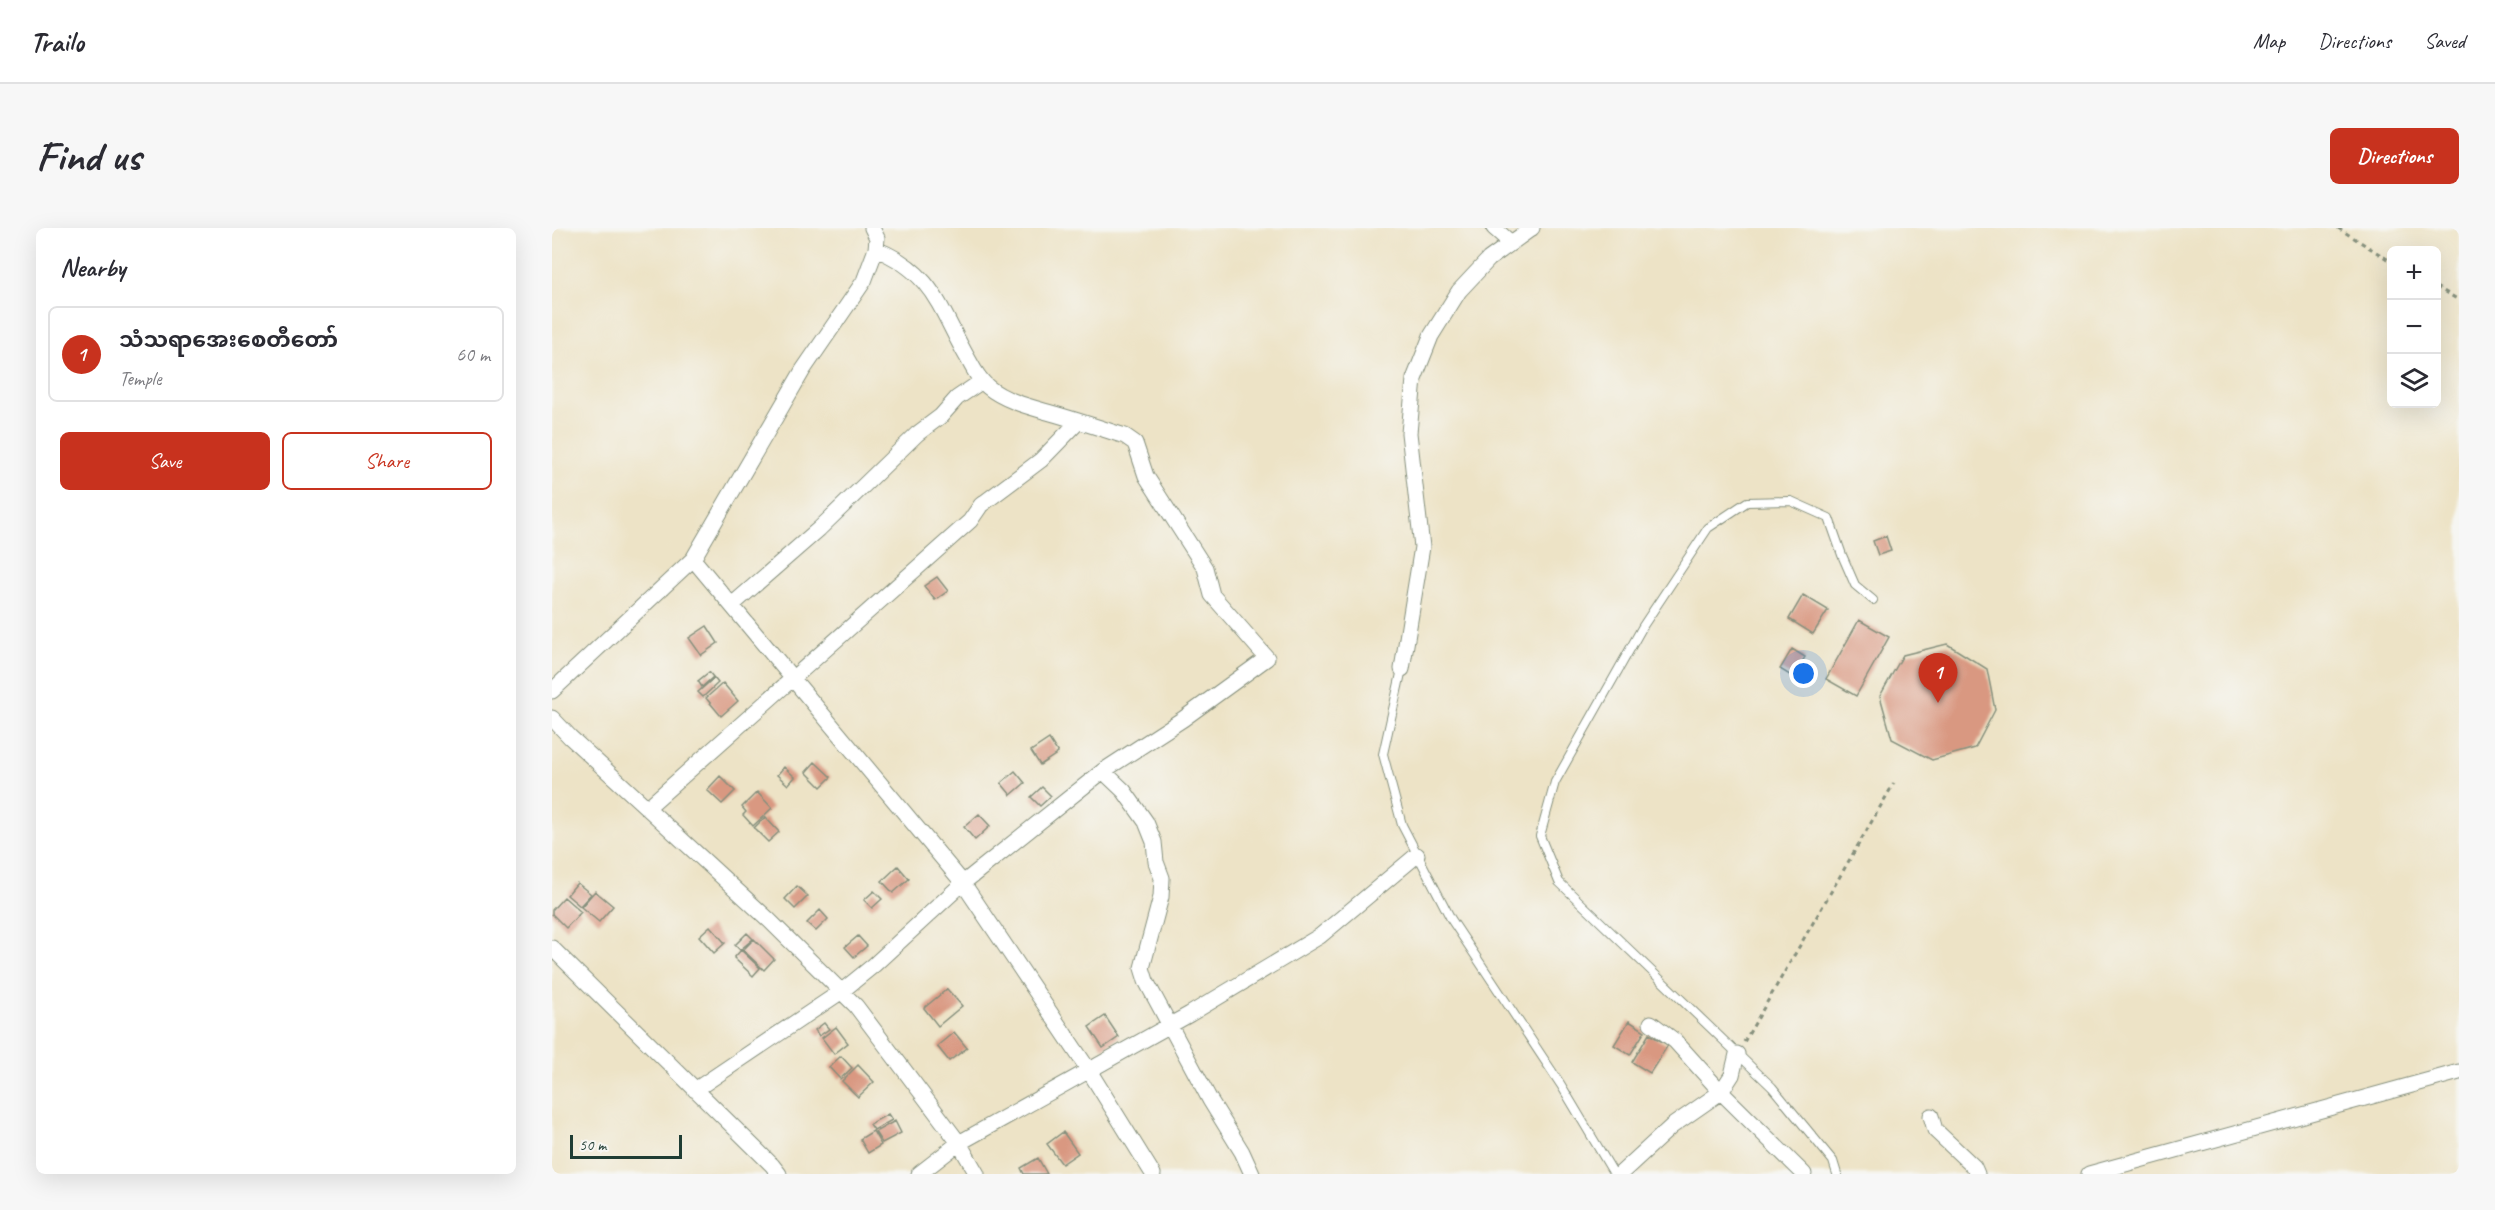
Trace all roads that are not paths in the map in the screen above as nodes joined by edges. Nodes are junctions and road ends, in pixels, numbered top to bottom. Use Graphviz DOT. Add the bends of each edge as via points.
graph roads {
  1 [pos="872,228"];
  2 [pos="1494,228"];
  3 [pos="1532,228"];
  4 [pos="1511,243"];
  5 [pos="876,249"];
  6 [pos="982,381"];
  7 [pos="1078,422"];
  8 [pos="693,559"];
  9 [pos="1873,600"];
  10 [pos="732,605"];
  11 [pos="1402,669"];
  12 [pos="793,679"];
  13 [pos="552,691"];
  14 [pos="552,718"];
  15 [pos="1103,771"];
  16 [pos="648,807"];
  17 [pos="1417,855"];
  18 [pos="963,884"];
  19 [pos="552,948"];
  20 [pos="842,991"];
  21 [pos="1651,1023"];
  22 [pos="1170,1024"];
  23 [pos="1737,1054"];
  24 [pos="1088,1069"];
  25 [pos="2459,1072"];
  26 [pos="695,1090"];
  27 [pos="1721,1092"];
  28 [pos="1931,1116"];
  29 [pos="959,1143"];
  30 [pos="779,1174"];
  31 [pos="919,1174"];
  32 [pos="977,1174"];
  33 [pos="1153,1174"];
  34 [pos="1252,1174"];
  35 [pos="1614,1174"];
  36 [pos="1620,1174"];
  37 [pos="1804,1174"];
  38 [pos="1837,1174"];
  39 [pos="1977,1174"];
  40 [pos="2089,1174"];
  1 -- 5 [label="street" via="877,238"];
  2 -- 4 [label="street"];
  3 -- 4 [label="street"];
  4 -- 11 [label="street" via="1489,259 1459,291 1431,336 1414,379 1409,433 1422,547"];
  5 -- 6 [label="street" via="897,258 922,278"];
  5 -- 8 [label="street" via="864,280 803,370"];
  6 -- 7 [label="street" via="1025,406"];
  6 -- 10 [label="street" via="957,398"];
  7 -- 12 [label="street" via="1041,460 981,505 970,521"];
  7 -- 15 [label="street" via="1135,442 1146,476 1205,568 1212,595 1267,658"];
  8 -- 10 [label="street"];
  8 -- 13 [label="street"];
  9 -- 23 [label="lane" via="1856,585 1830,518 1791,501 1747,501 1708,528 1643,626 1555,782 1539,836 1558,882"];
  10 -- 12 [label="street"];
  11 -- 17 [label="lane" via="1383,754 1402,825"];
  12 -- 16 [label="street"];
  12 -- 18 [label="street"];
  14 -- 16 [label="street"];
  15 -- 18 [label="street"];
  15 -- 22 [label="street" via="1124,791 1146,822 1154,842 1162,878 1161,897 1142,968"];
  16 -- 20 [label="street"];
  17 -- 22 [label="street" via="1320,936"];
  17 -- 35 [label="lane" via="1450,919 1561,1084"];
  18 -- 20 [label="street"];
  18 -- 24 [label="street"];
  19 -- 26 [label="street"];
  20 -- 26 [label="street"];
  20 -- 29 [label="street"];
  21 -- 27 [label="street" via="1675,1041"];
  22 -- 24 [label="street"];
  22 -- 34 [label="street"];
  23 -- 27 [label="street" via="1732,1075"];
  23 -- 38 [label="lane" via="1779,1096 1833,1161"];
  24 -- 29 [label="street"];
  24 -- 33 [label="street"];
  25 -- 40 [label="street"];
  26 -- 30 [label="street"];
  27 -- 36 [label="street" via="1672,1126"];
  27 -- 37 [label="street"];
  28 -- 39 [label="street" via="1935,1130"];
  29 -- 31 [label="street"];
  29 -- 32 [label="street"];
}
